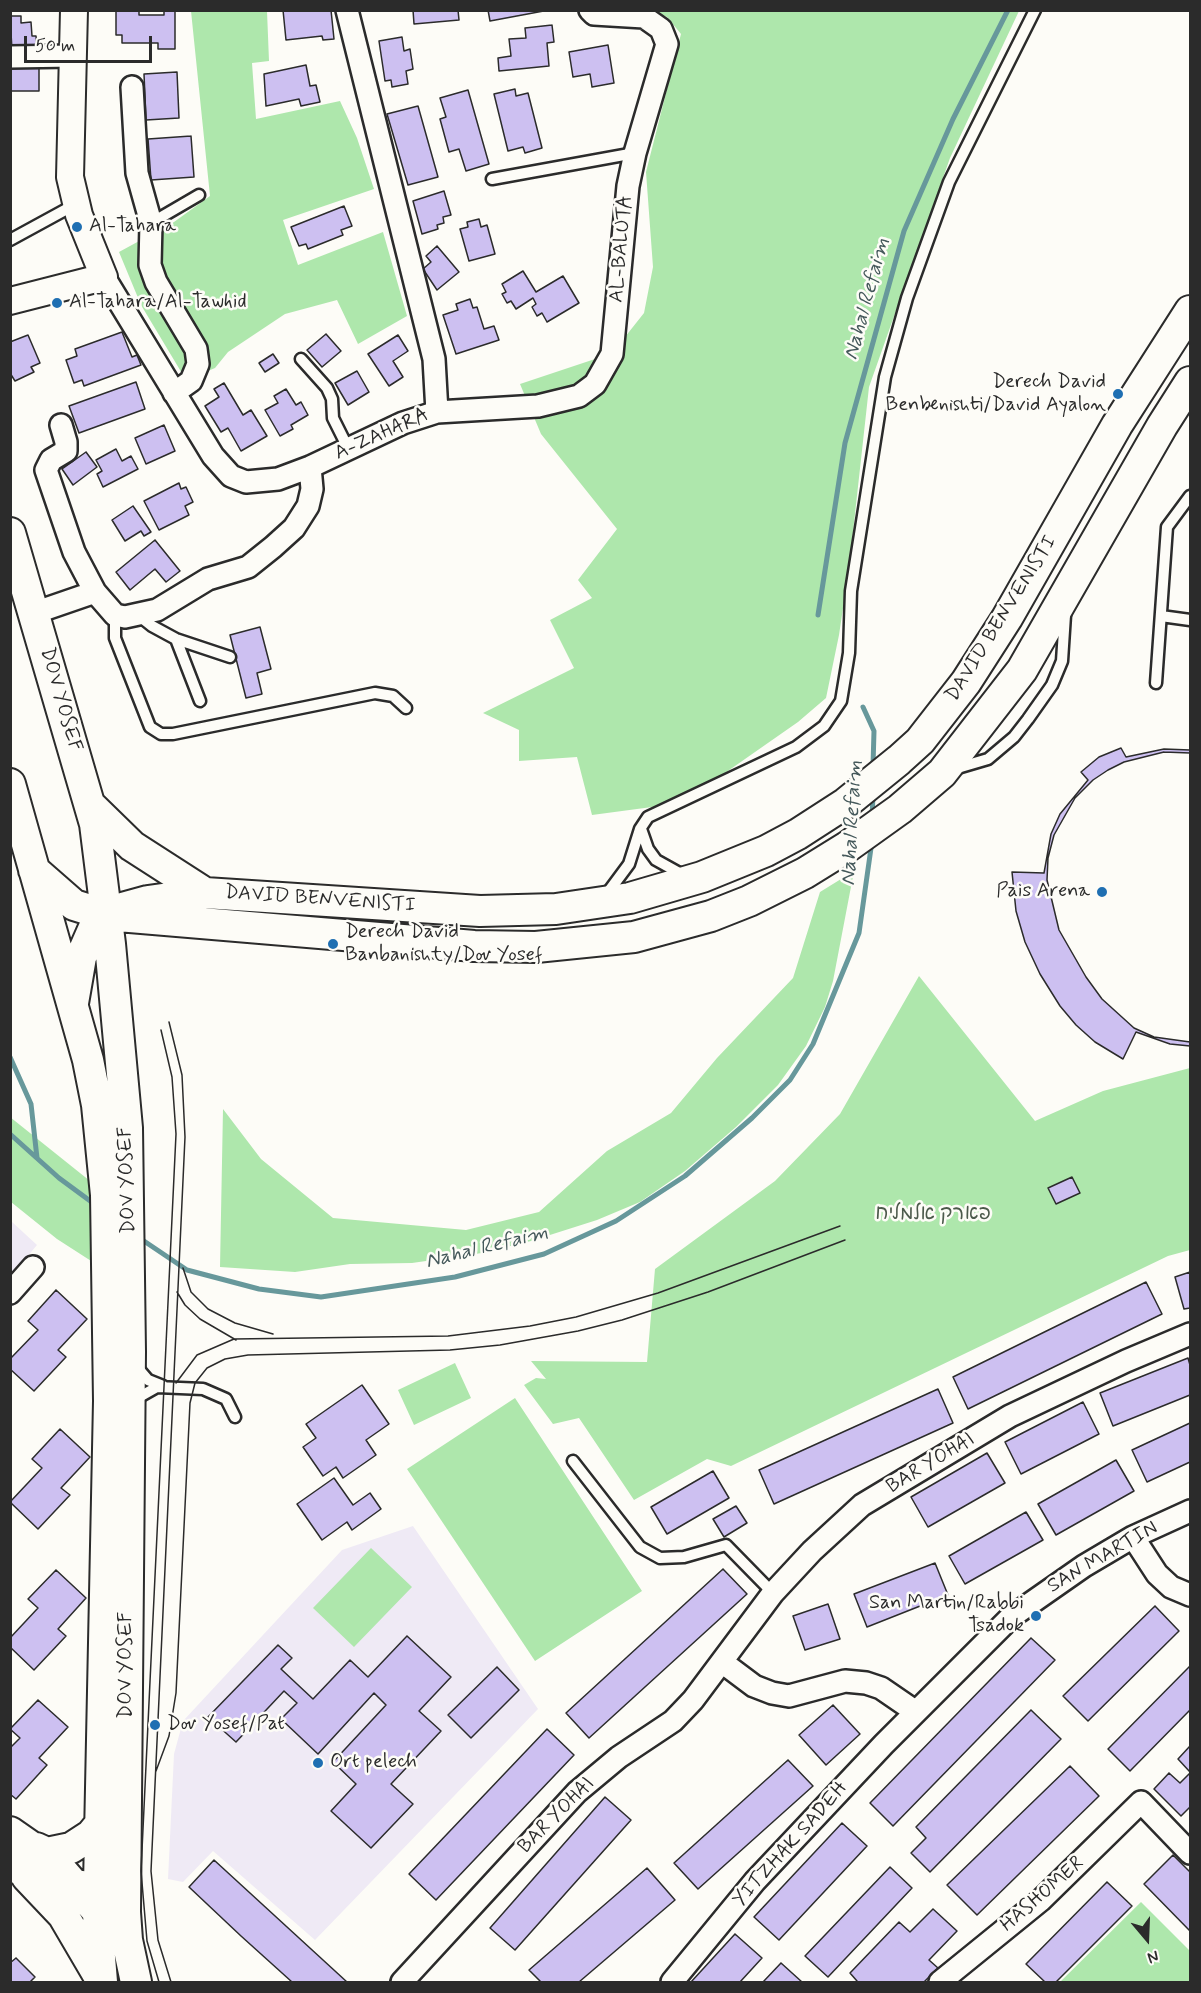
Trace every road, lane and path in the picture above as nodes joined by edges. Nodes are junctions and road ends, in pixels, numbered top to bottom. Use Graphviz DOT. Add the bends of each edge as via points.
graph roads {
  1 [pos="74,10"];
  2 [pos="347,10"];
  3 [pos="590,10"];
  4 [pos="1035,10"];
  5 [pos="73,56"];
  6 [pos="10,57"];
  7 [pos="132,87"];
  8 [pos="634,153"];
  9 [pos="492,179"];
  10 [pos="199,195"];
  11 [pos="76,204"];
  12 [pos="151,223"];
  13 [pos="10,240"];
  14 [pos="104,277"];
  15 [pos="62,289"];
  16 [pos="10,301"];
  17 [pos="1191,311"];
  18 [pos="10,316"];
  19 [pos="301,359"];
  20 [pos="1191,382"];
  21 [pos="174,393"];
  22 [pos="1191,403"];
  23 [pos="437,412"];
  24 [pos="61,424"];
  25 [pos="1162,426"];
  26 [pos="349,450"];
  27 [pos="310,467"];
  28 [pos="1191,496"];
  29 [pos="10,533"];
  30 [pos="95,592"];
  31 [pos="34,612"];
  32 [pos="137,614"];
  33 [pos="115,615"];
  34 [pos="1161,616"];
  35 [pos="1191,620"];
  36 [pos="176,639"];
  37 [pos="230,657"];
  38 [pos="1156,683"];
  39 [pos="200,701"];
  40 [pos="406,708"];
  41 [pos="173,734"];
  42 [pos="183,742"];
  43 [pos="10,784"];
  44 [pos="91,805"];
  45 [pos="640,829"];
  46 [pos="34,870"];
  47 [pos="702,876"];
  48 [pos="205,893"];
  49 [pos="599,903"];
  50 [pos="106,915"];
  51 [pos="73,1003"];
  52 [pos="118,1197"];
  53 [pos="33,1267"];
  54 [pos="119,1292"];
  55 [pos="10,1293"];
  56 [pos="1191,1334"];
  57 [pos="130,1352"];
  58 [pos="164,1386"];
  59 [pos="129,1408"];
  60 [pos="235,1417"];
  61 [pos="573,1461"];
  62 [pos="1191,1511"];
  63 [pos="1133,1538"];
  64 [pos="773,1593"];
  65 [pos="1191,1595"];
  66 [pos="722,1662"];
  67 [pos="916,1712"];
  68 [pos="100,1824"];
  69 [pos="10,1832"];
  70 [pos="127,1840"];
  71 [pos="1191,1853"];
  72 [pos="21,1861"];
  73 [pos="89,1883"];
  74 [pos="99,1911"];
  75 [pos="133,1972"];
  76 [pos="101,1983"];
  77 [pos="402,1983"];
  78 [pos="672,1983"];
  79 [pos="940,1983"];
  1 -- 5 [label="street, A-ZAHARA"];
  2 -- 23 [label="street, A-ZAHARA" via="434,359"];
  3 -- 8 [label="street, AL-BALUTA" via="594,14 644,17 661,29 667,44"];
  4 -- 45 [label="lane" via="949,182 907,298 885,377 851,591 849,653 841,701 824,726 796,747 648,817"];
  5 -- 6 [label="street"];
  5 -- 11 [label="street, A-ZAHARA" via="70,177"];
  7 -- 12 [label="street" via="137,173"];
  8 -- 9 [label="lane"];
  8 -- 23 [label="street, AL-BALUTA" via="612,354 595,384 579,396 560,402"];
  10 -- 12 [label="lane"];
  11 -- 13 [label="lane"];
  11 -- 14 [label="street, A-ZAHARA"];
  12 -- 21 [label="street" via="150,265 196,349 198,363 191,381"];
  14 -- 15 [label="street"];
  14 -- 21 [label="street, A-ZAHARA"];
  15 -- 16 [label="street"];
  15 -- 18 [label="street"];
  17 -- 47 [label="main road, DAVID BENVENISTI" via="1117,425 997,635 944,712 899,760 846,803 766,851"];
  19 -- 26 [label="lane" via="333,399 333,418"];
  20 -- 25 [label="main road, DAVID BENVENISTI"];
  21 -- 27 [label="street, A-ZAHARA" via="213,456 231,476 246,482 262,482"];
  22 -- 25 [label="main road"];
  23 -- 26 [label="street, A-ZAHARA" via="403,423"];
  24 -- 30 [label="street" via="66,451 51,460 46,470 74,552"];
  25 -- 50 [label="main road, DAVID BENVENISTI" via="1022,670 942,773 847,848 778,888 711,916 634,937 536,947 474,946"];
  26 -- 27 [label="street, A-ZAHARA"];
  27 -- 32 [label="street" via="312,489 308,506 294,528 273,547 248,567 208,579 157,610"];
  28 -- 34 [label="lane" via="1167,527"];
  29 -- 31 [label="main road, DOV YOSEF"];
  30 -- 31 [label="street"];
  30 -- 33 [label="street"];
  31 -- 44 [label="main road, DOV YOSEF"];
  32 -- 33 [label="street"];
  32 -- 36 [label="lane"];
  33 -- 41 [label="lane" via="115,638 150,727 161,734"];
  34 -- 35 [label="lane"];
  34 -- 38 [label="lane"];
  36 -- 37 [label="lane"];
  36 -- 39 [label="lane"];
  40 -- 41 [label="lane" via="393,696 375,693"];
  41 -- 42 [label="lane"];
  43 -- 46 [label="main road, DOV YOSEF"];
  44 -- 48 [label="main road" via="132,846"];
  44 -- 50 [label="main road, DOV YOSEF"];
  45 -- 47 [label="lane" via="656,860 686,876"];
  45 -- 49 [label="lane" via="629,864"];
  46 -- 50 [label="main road, DAVID BENVENISTI" via="74,905"];
  46 -- 51 [label="main road, DOV YOSEF"];
  47 -- 49 [label="main road, DAVID BENVENISTI" via="630,898"];
  48 -- 49 [label="main road, DAVID BENVENISTI" via="480,910 556,909"];
  48 -- 50 [label="main road, DAVID BENVENISTI" via="147,901"];
  50 -- 51 [label="main road" via="92,929 84,946"];
  50 -- 52 [label="main road, DOV YOSEF" via="126,1117"];
  51 -- 52 [label="main road, DOV YOSEF"];
  52 -- 54 [label="main road, DOV YOSEF"];
  53 -- 55 [label="street"];
  54 -- 57 [label="main road, DOV YOSEF"];
  54 -- 68 [label="main road, DOV YOSEF" via="109,1401"];
  56 -- 64 [label="street, BAR YOHAI" via="1010,1416 886,1490 838,1526"];
  57 -- 58 [label="lane" via="143,1376"];
  57 -- 59 [label="main road, DOV YOSEF"];
  58 -- 59 [label="lane" via="147,1391"];
  58 -- 60 [label="lane" via="218,1393 229,1403"];
  59 -- 70 [label="main road, DOV YOSEF"];
  61 -- 64 [label="lane" via="640,1547 660,1558 684,1557 726,1545"];
  62 -- 63 [label="street, SAN MARTIN"];
  63 -- 65 [label="street" via="1157,1574 1171,1587"];
  63 -- 67 [label="street, SAN MARTIN" via="1054,1584 1011,1617"];
  64 -- 66 [label="street, BAR YOHAI"];
  66 -- 67 [label="street" via="754,1686 772,1693 789,1696 844,1681 866,1683 882,1688"];
  66 -- 77 [label="street, BAR YOHAI" via="673,1721 576,1792"];
  67 -- 78 [label="street, YITZHAK SADEH" via="755,1881"];
  68 -- 72 [label="main road" via="71,1848"];
  68 -- 73 [label="main road, DOV YOSEF"];
  69 -- 72 [label="main road"];
  70 -- 73 [label="main road" via="118,1864"];
  70 -- 75 [label="main road, DOV YOSEF" via="125,1926"];
  71 -- 79 [label="street, HASHOMER" via="1141,1802 1041,1900"];
  72 -- 73 [label="main road"];
  72 -- 76 [label="main road" via="66,1919"];
  73 -- 74 [label="main road"];
  74 -- 75 [label="main road"];
  74 -- 76 [label="main road"];
}
